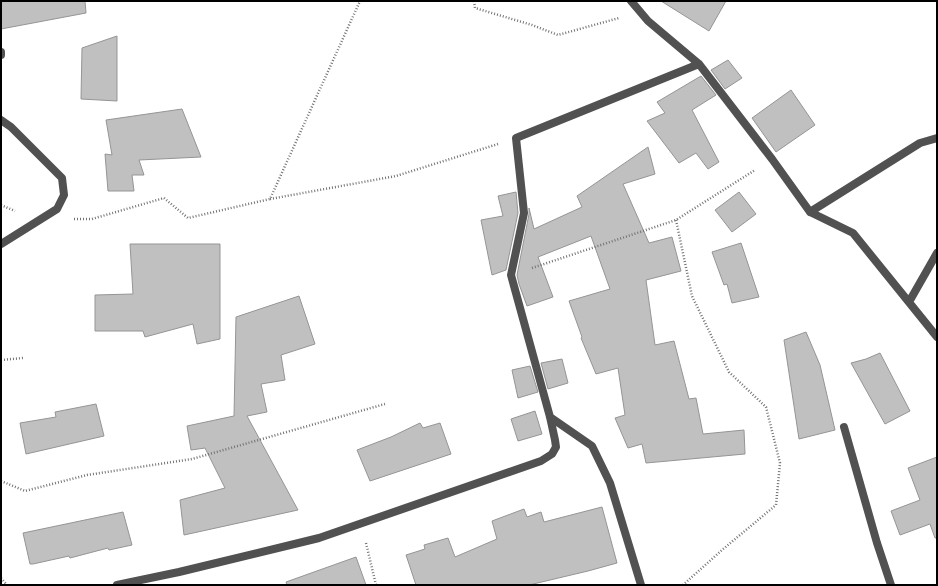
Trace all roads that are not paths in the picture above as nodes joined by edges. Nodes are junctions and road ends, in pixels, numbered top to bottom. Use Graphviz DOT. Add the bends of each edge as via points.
graph roads {
  1 [pos="631,1"];
  2 [pos="699,64"];
  3 [pos="1,120"];
  4 [pos="937,138"];
  5 [pos="810,212"];
  6 [pos="1,244"];
  7 [pos="937,253"];
  8 [pos="909,302"];
  9 [pos="937,337"];
  10 [pos="550,417"];
  11 [pos="844,428"];
  12 [pos="117,585"];
  13 [pos="641,585"];
  14 [pos="891,585"];
  1 -- 2 [label="street" via="648,22"];
  2 -- 5 [label="street"];
  2 -- 10 [label="street" via="516,138 524,213 511,275"];
  3 -- 6 [label="street" via="62,178 64,195 57,209"];
  4 -- 5 [label="street" via="920,143"];
  5 -- 8 [label="street" via="853,233"];
  7 -- 8 [label="street"];
  8 -- 9 [label="street"];
  10 -- 12 [label="street" via="556,447 552,454 541,461 319,538"];
  10 -- 13 [label="street" via="592,446 610,483"];
  11 -- 14 [label="street"];
}
